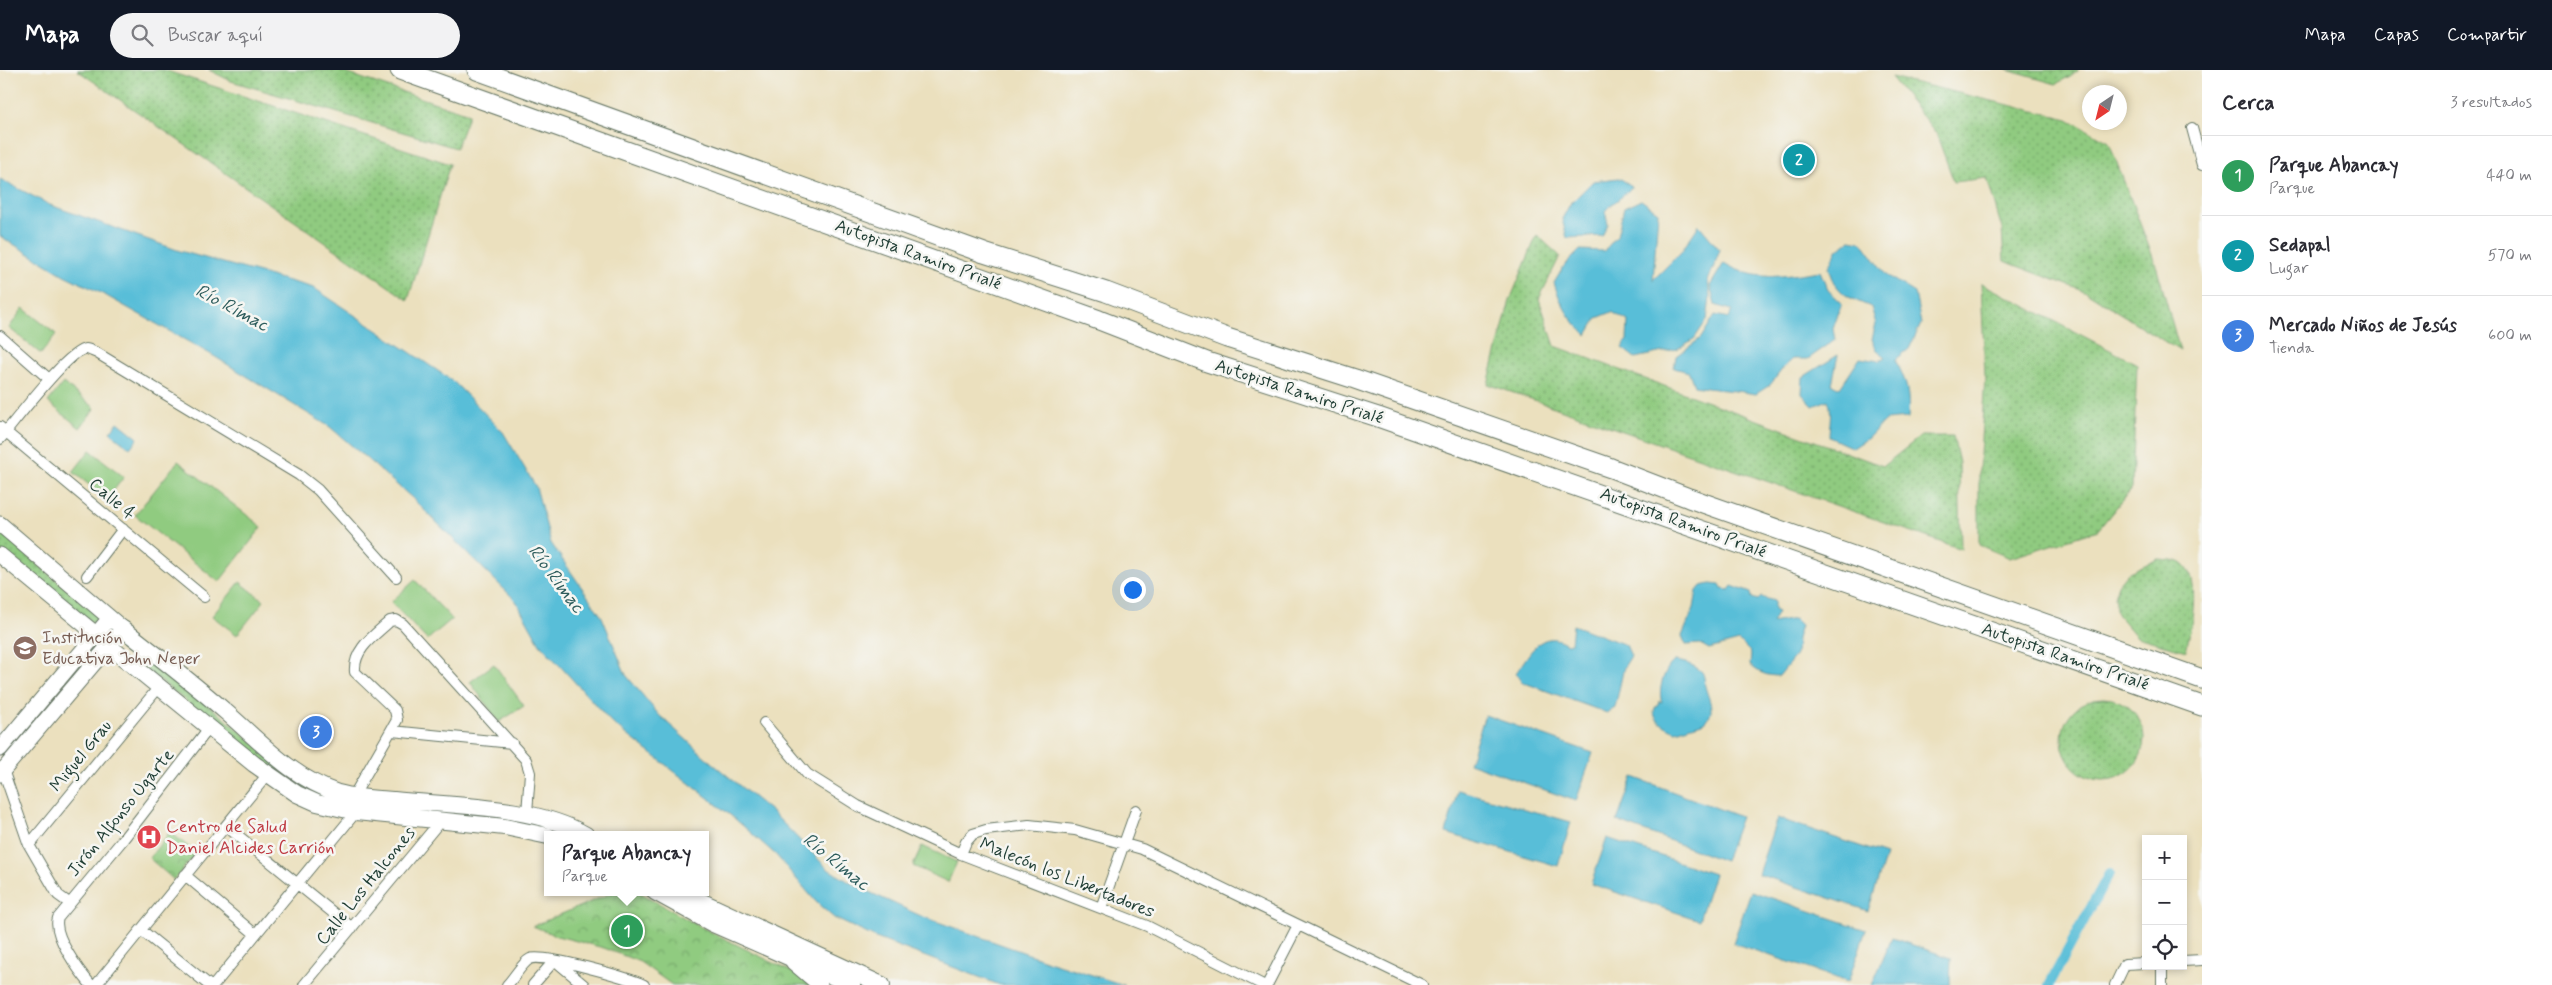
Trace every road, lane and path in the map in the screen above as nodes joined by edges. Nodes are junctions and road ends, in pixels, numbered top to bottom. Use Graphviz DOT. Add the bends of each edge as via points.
graph roads {
  1 [pos="400,70"];
  2 [pos="477,70"];
  3 [pos="2192,128"];
  4 [pos="2202,162"];
  5 [pos="0,336"];
  6 [pos="49,379"];
  7 [pos="2,433"];
  8 [pos="0,524"];
  9 [pos="122,529"];
  10 [pos="0,555"];
  11 [pos="87,576"];
  12 [pos="396,577"];
  13 [pos="204,597"];
  14 [pos="110,618"];
  15 [pos="123,629"];
  16 [pos="96,635"];
  17 [pos="109,646"];
  18 [pos="2202,679"];
  19 [pos="159,687"];
  20 [pos="2202,706"];
  21 [pos="32,710"];
  22 [pos="45,722"];
  23 [pos="764,723"];
  24 [pos="209,728"];
  25 [pos="392,731"];
  26 [pos="512,743"];
  27 [pos="0,748"];
  28 [pos="1,770"];
  29 [pos="268,774"];
  30 [pos="354,804"];
  31 [pos="450,805"];
  32 [pos="1136,810"];
  33 [pos="526,813"];
  34 [pos="441,820"];
  35 [pos="226,826"];
  36 [pos="578,831"];
  37 [pos="544,835"];
  38 [pos="1125,844"];
  39 [pos="29,845"];
  40 [pos="961,854"];
  41 [pos="185,875"];
  42 [pos="297,884"];
  43 [pos="661,896"];
  44 [pos="689,896"];
  45 [pos="69,903"];
  46 [pos="1101,908"];
  47 [pos="746,924"];
  48 [pos="1298,925"];
  49 [pos="352,928"];
  50 [pos="141,930"];
  51 [pos="255,934"];
  52 [pos="784,955"];
  53 [pos="2202,960"];
  54 [pos="554,961"];
  55 [pos="2187,961"];
  56 [pos="2142,963"];
  57 [pos="2162,970"];
  58 [pos="817,984"];
  59 [pos="91,985"];
  60 [pos="96,985"];
  61 [pos="209,985"];
  62 [pos="214,985"];
  63 [pos="304,985"];
  64 [pos="507,985"];
  65 [pos="533,985"];
  66 [pos="584,985"];
  67 [pos="644,985"];
  68 [pos="852,985"];
  69 [pos="882,985"];
  70 [pos="1265,985"];
  71 [pos="1422,985"];
  72 [pos="2115,985"];
  73 [pos="2162,985"];
  1 -- 20 [label="highway, Autopista Ramiro Prialé" via="1207,362 1378,417"];
  2 -- 18 [label="highway, Autopista Ramiro Prialé" via="984,253 1106,292 1227,338 1612,468 1708,505"];
  3 -- 4 [label="street"];
  5 -- 6 [label="street"];
  6 -- 7 [label="street"];
  6 -- 12 [label="street" via="77,352 85,349 97,353 299,475 318,490"];
  7 -- 9 [label="street, Calle 4"];
  8 -- 14 [label="main road"];
  9 -- 11 [label="street"];
  9 -- 13 [label="street, Calle 4"];
  10 -- 16 [label="main road"];
  14 -- 15 [label="main road"];
  14 -- 16 [label="main road"];
  15 -- 17 [label="main road"];
  15 -- 30 [label="main road" via="226,711 279,760 301,776"];
  16 -- 17 [label="main road"];
  16 -- 21 [label="main road"];
  17 -- 19 [label="main road"];
  17 -- 22 [label="main road"];
  19 -- 24 [label="main road"];
  19 -- 39 [label="street, Miguel Grau"];
  21 -- 22 [label="main road"];
  21 -- 27 [label="main road"];
  22 -- 28 [label="main road"];
  23 -- 40 [label="street, Malecón los Libertadores" via="807,774 858,806"];
  24 -- 29 [label="main road"];
  24 -- 45 [label="street, Jirón Alfonso Ugarte"];
  25 -- 26 [label="street"];
  25 -- 26 [label="street" via="398,720 395,710 355,672 354,662 359,651 390,621 396,620 404,624"];
  25 -- 30 [label="street"];
  26 -- 33 [label="street" via="529,767"];
  28 -- 39 [label="street"];
  29 -- 30 [label="main road" via="317,803"];
  29 -- 35 [label="street"];
  30 -- 31 [label="main road"];
  30 -- 34 [label="main road"];
  30 -- 42 [label="street"];
  31 -- 33 [label="main road"];
  31 -- 34 [label="street, Calle Los Halcones"];
  32 -- 38 [label="street"];
  33 -- 36 [label="main road"];
  34 -- 37 [label="main road" via="529,830"];
  34 -- 49 [label="street, Calle Los Halcones"];
  35 -- 41 [label="street"];
  35 -- 42 [label="street"];
  38 -- 40 [label="street" via="1076,830 1029,825 973,834"];
  38 -- 46 [label="street"];
  38 -- 48 [label="street" via="1142,849"];
  39 -- 45 [label="street" via="58,895"];
  40 -- 46 [label="street, Malecón los Libertadores"];
  41 -- 50 [label="street"];
  41 -- 51 [label="street"];
  42 -- 49 [label="street"];
  42 -- 51 [label="street"];
  43 -- 52 [label="main road" via="713,924"];
  44 -- 47 [label="main road"];
  45 -- 59 [label="street, Jirón Alfonso Ugarte" via="58,918 57,930"];
  46 -- 70 [label="street, Malecón los Libertadores" via="1147,926"];
  47 -- 52 [label="main road"];
  47 -- 69 [label="main road"];
  48 -- 70 [label="street"];
  48 -- 71 [label="street"];
  49 -- 63 [label="street, Calle Los Halcones"];
  50 -- 60 [label="street"];
  50 -- 61 [label="street"];
  51 -- 62 [label="street"];
  52 -- 58 [label="main road"];
  52 -- 68 [label="main road"];
  53 -- 55 [label="street"];
  54 -- 64 [label="street" via="538,957 530,959"];
  54 -- 65 [label="street"];
  54 -- 66 [label="street"];
  54 -- 67 [label="street" via="592,968"];
  56 -- 72 [label="street" via="2125,964"];
  57 -- 73 [label="street"];
}
